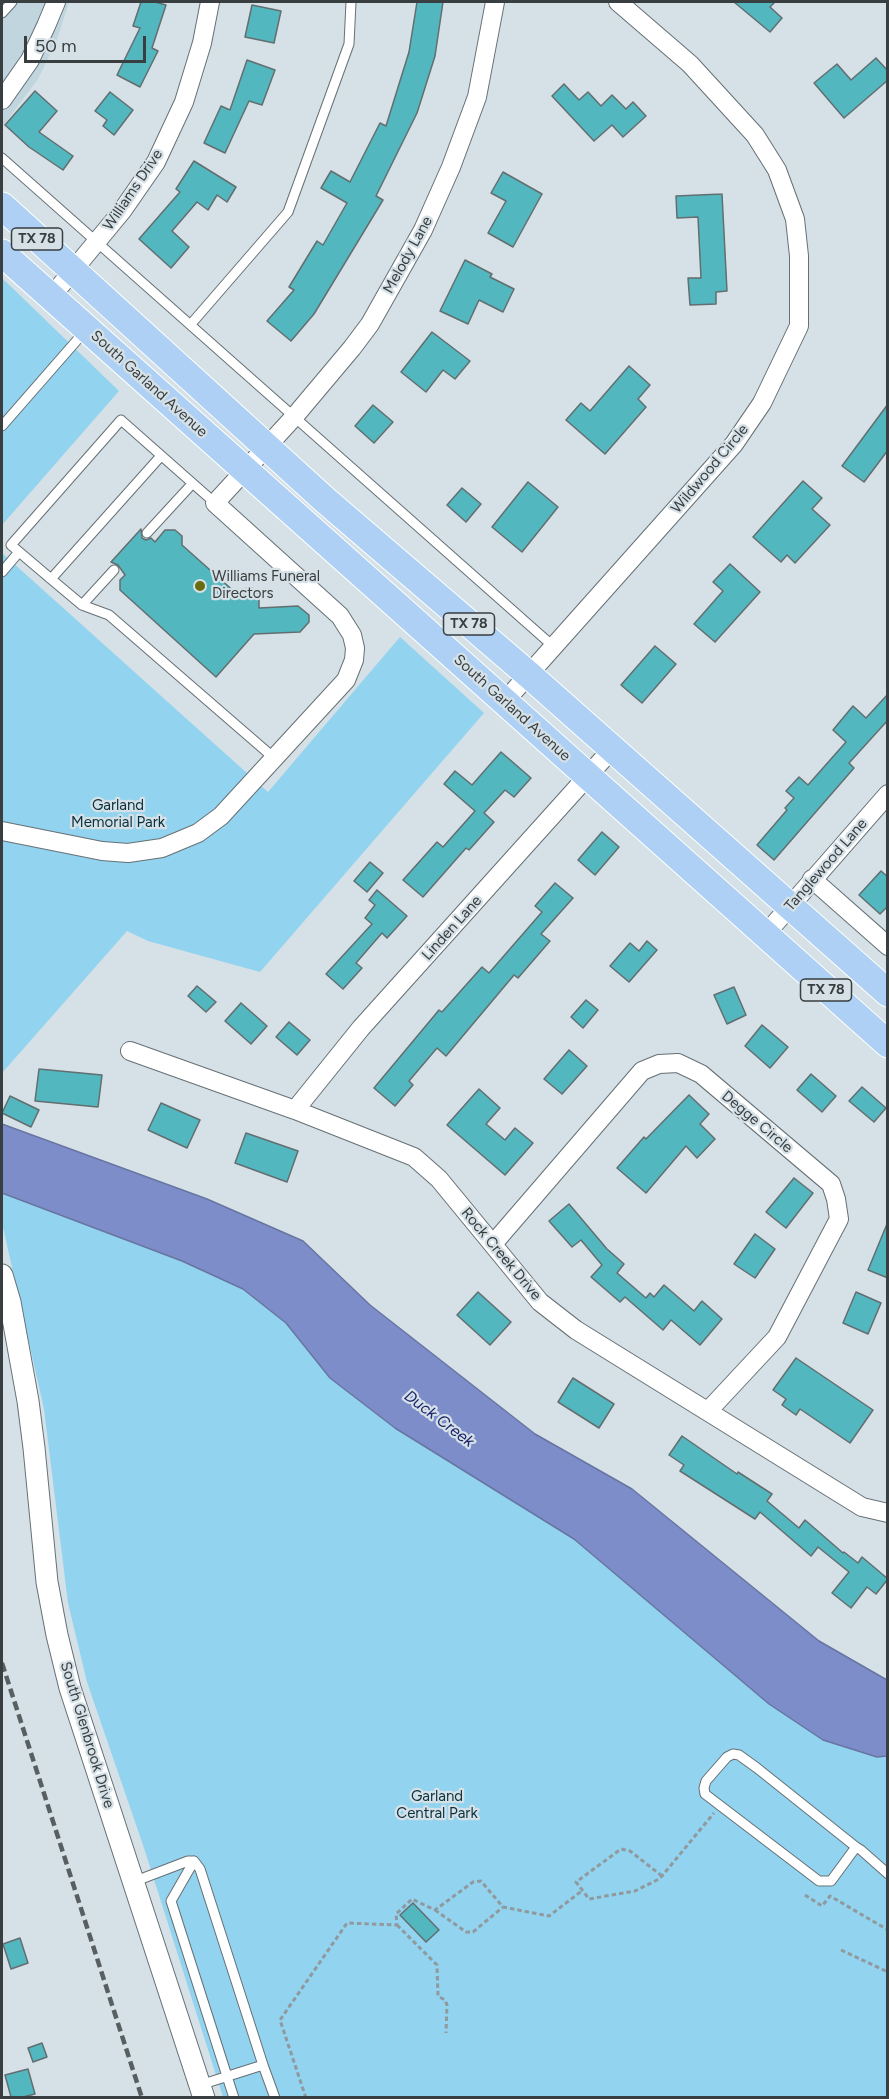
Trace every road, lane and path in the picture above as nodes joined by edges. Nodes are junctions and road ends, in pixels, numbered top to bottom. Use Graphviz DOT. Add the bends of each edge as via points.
graph roads {
  1 [pos="12,2"];
  2 [pos="56,2"];
  3 [pos="210,2"];
  4 [pos="351,2"];
  5 [pos="495,2"];
  6 [pos="618,2"];
  7 [pos="2,14"];
  8 [pos="2,100"];
  9 [pos="2,158"];
  10 [pos="2,206"];
  11 [pos="97,242"];
  12 [pos="2,253"];
  13 [pos="72,272"];
  14 [pos="51,297"];
  15 [pos="191,324"];
  16 [pos="87,329"];
  17 [pos="294,417"];
  18 [pos="2,426"];
  19 [pos="267,448"];
  20 [pos="160,457"];
  21 [pos="246,471"];
  22 [pos="192,484"];
  23 [pos="215,503"];
  24 [pos="147,533"];
  25 [pos="19,552"];
  26 [pos="114,570"];
  27 [pos="2,572"];
  28 [pos="51,579"];
  29 [pos="82,605"];
  30 [pos="554,647"];
  31 [pos="529,675"];
  32 [pos="505,701"];
  33 [pos="612,749"];
  34 [pos="274,759"];
  35 [pos="588,776"];
  36 [pos="888,795"];
  37 [pos="2,831"];
  38 [pos="812,879"];
  39 [pos="790,906"];
  40 [pos="764,936"];
  41 [pos="888,946"];
  42 [pos="888,993"];
  43 [pos="888,1044"];
  44 [pos="130,1051"];
  45 [pos="295,1110"];
  46 [pos="493,1244"];
  47 [pos="2,1275"];
  48 [pos="2,1323"];
  49 [pos="20,1362"];
  50 [pos="708,1411"];
  51 [pos="888,1513"];
  52 [pos="709,1820"];
  53 [pos="856,1847"];
  54 [pos="194,1861"];
  55 [pos="888,1874"];
  56 [pos="662,1876"];
  57 [pos="133,1882"];
  58 [pos="583,1890"];
  59 [pos="806,1895"];
  60 [pos="503,1907"];
  61 [pos="435,1910"];
  62 [pos="397,1925"];
  63 [pos="888,1930"];
  64 [pos="842,1950"];
  65 [pos="888,1972"];
  66 [pos="446,2033"];
  67 [pos="263,2065"];
  68 [pos="228,2076"];
  69 [pos="202,2091"];
  70 [pos="234,2097"];
  71 [pos="274,2097"];
  72 [pos="306,2097"];
  1 -- 7 [label="lane"];
  2 -- 8 [label="street" via="30,60"];
  3 -- 11 [label="street, Williams Drive" via="184,102 156,162"];
  4 -- 15 [label="lane" via="349,44 288,212"];
  5 -- 17 [label="street, Melody Lane" via="477,97 423,230 370,324"];
  6 -- 30 [label="street, Wildwood Circle" via="690,64 755,135 777,170 795,219 800,256 798,326 762,403 734,444"];
  9 -- 11 [label="lane"];
  10 -- 13 [label="main road, TX 78"];
  11 -- 13 [label="street, Williams Drive"];
  11 -- 15 [label="lane"];
  12 -- 14 [label="main road, South Garland Avenue / TX 78"];
  13 -- 14 [label="street, Williams Drive"];
  13 -- 19 [label="main road, TX 78"];
  14 -- 16 [label="main road, South Garland Avenue / TX 78"];
  15 -- 17 [label="lane"];
  16 -- 18 [label="lane"];
  16 -- 21 [label="main road, South Garland Avenue / TX 78"];
  17 -- 19 [label="street, Melody Lane"];
  17 -- 30 [label="lane"];
  19 -- 21 [label="street, Melody Lane"];
  19 -- 31 [label="main road, TX 78"];
  20 -- 22 [label="lane"];
  20 -- 25 [label="lane" via="120,420 11,545"];
  20 -- 28 [label="lane"];
  21 -- 23 [label="street, Melody Lane"];
  21 -- 32 [label="main road, South Garland Avenue / TX 78"];
  22 -- 23 [label="lane"];
  22 -- 24 [label="lane"];
  23 -- 34 [label="street" via="340,615 355,648 346,680"];
  25 -- 27 [label="lane"];
  25 -- 28 [label="lane"];
  26 -- 29 [label="lane"];
  28 -- 29 [label="lane"];
  29 -- 34 [label="lane" via="109,615"];
  30 -- 31 [label="street, Wildwood Circle"];
  31 -- 32 [label="street, Wildwood Circle"];
  31 -- 33 [label="main road, TX 78"];
  32 -- 35 [label="main road, South Garland Avenue / TX 78"];
  33 -- 35 [label="street, Linden Lane"];
  33 -- 39 [label="main road, TX 78"];
  34 -- 37 [label="street" via="221,816 198,833 162,848 128,853 102,851"];
  35 -- 40 [label="main road, South Garland Avenue / TX 78"];
  35 -- 45 [label="street, Linden Lane" via="361,1028"];
  36 -- 38 [label="street, Tanglewood Lane"];
  38 -- 39 [label="street, Tanglewood Lane"];
  38 -- 41 [label="street"];
  39 -- 40 [label="street, Tanglewood Lane"];
  39 -- 42 [label="main road, TX 78"];
  40 -- 43 [label="main road, South Garland Avenue / TX 78"];
  44 -- 45 [label="street, Rock Creek Drive"];
  45 -- 46 [label="street, Rock Creek Drive" via="414,1157 439,1179"];
  46 -- 50 [label="street, Rock Creek Drive" via="540,1302 576,1330"];
  46 -- 50 [label="street, Degge Circle" via="642,1071 659,1064 678,1063 701,1074 831,1184 838,1219 777,1337"];
  47 -- 49 [label="street, South Glenbrook Drive"];
  48 -- 49 [label="street, South Glenbrook Drive"];
  49 -- 57 [label="street, South Glenbrook Drive" via="57,1635 70,1688"];
  50 -- 51 [label="street, Rock Creek Drive" via="862,1507"];
  52 -- 56 [label="path"];
  53 -- 53 [label="lane" via="831,1881 819,1881 705,1794 706,1781 727,1757 739,1755"];
  53 -- 55 [label="lane"];
  54 -- 57 [label="lane"];
  54 -- 67 [label="lane" via="201,1869"];
  54 -- 68 [label="lane" via="171,1901"];
  56 -- 58 [label="path" via="635,1891 589,1899"];
  56 -- 58 [label="path" via="630,1851 621,1849 576,1882"];
  57 -- 69 [label="street, South Glenbrook Drive"];
  58 -- 60 [label="path" via="549,1916"];
  59 -- 63 [label="path" via="822,1906 830,1896"];
  60 -- 61 [label="path" via="473,1932 466,1932"];
  60 -- 61 [label="path" via="481,1881 473,1882"];
  61 -- 62 [label="path" via="412,1899 396,1914"];
  62 -- 66 [label="path" via="437,1965 438,1996 447,2005"];
  62 -- 72 [label="path" via="347,1923 280,2020"];
  64 -- 65 [label="path"];
  67 -- 68 [label="lane"];
  67 -- 71 [label="lane"];
  68 -- 69 [label="lane"];
  68 -- 70 [label="lane"];
}
